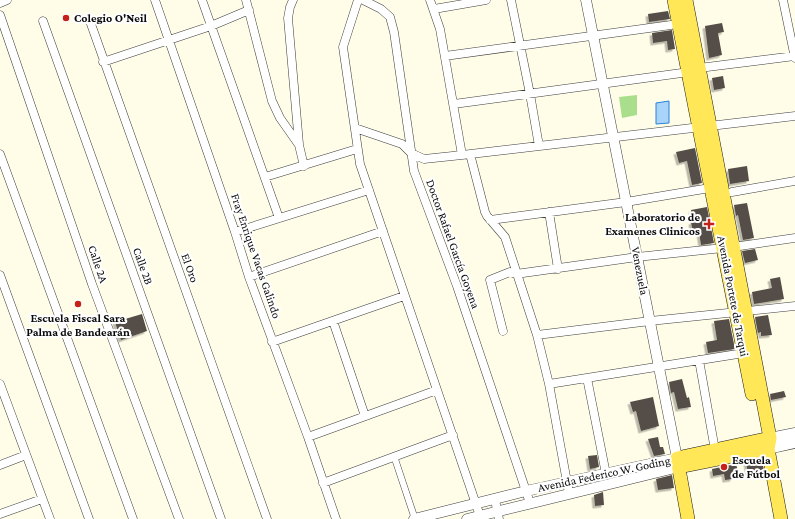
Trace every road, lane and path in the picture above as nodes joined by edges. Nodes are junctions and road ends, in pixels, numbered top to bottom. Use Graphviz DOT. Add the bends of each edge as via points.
graph roads {
  1 [pos="7,0"];
  2 [pos="155,0"];
  3 [pos="202,0"];
  4 [pos="246,0"];
  5 [pos="293,0"];
  6 [pos="358,0"];
  7 [pos="363,0"];
  8 [pos="430,0"];
  9 [pos="486,0"];
  10 [pos="511,0"];
  11 [pos="586,0"];
  12 [pos="674,0"];
  13 [pos="686,0"];
  14 [pos="783,0"];
  15 [pos="0,3"];
  16 [pos="434,9"];
  17 [pos="249,10"];
  18 [pos="0,15"];
  19 [pos="43,21"];
  20 [pos="91,24"];
  21 [pos="671,25"];
  22 [pos="211,26"];
  23 [pos="594,36"];
  24 [pos="169,39"];
  25 [pos="520,46"];
  26 [pos="445,56"];
  27 [pos="795,57"];
  28 [pos="103,62"];
  29 [pos="694,70"];
  30 [pos="603,84"];
  31 [pos="530,94"];
  32 [pos="454,104"];
  33 [pos="795,116"];
  34 [pos="704,126"];
  35 [pos="355,128"];
  36 [pos="614,137"];
  37 [pos="299,145"];
  38 [pos="539,146"];
  39 [pos="356,148"];
  40 [pos="411,153"];
  41 [pos="0,154"];
  42 [pos="466,155"];
  43 [pos="424,159"];
  44 [pos="304,166"];
  45 [pos="414,171"];
  46 [pos="265,177"];
  47 [pos="795,181"];
  48 [pos="704,189"];
  49 [pos="369,190"];
  50 [pos="732,192"];
  51 [pos="626,202"];
  52 [pos="549,212"];
  53 [pos="279,218"];
  54 [pos="490,220"];
  55 [pos="383,231"];
  56 [pos="235,232"];
  57 [pos="795,238"];
  58 [pos="728,247"];
  59 [pos="637,257"];
  60 [pos="558,269"];
  61 [pos="516,274"];
  62 [pos="0,275"];
  63 [pos="249,277"];
  64 [pos="404,296"];
  65 [pos="795,307"];
  66 [pos="741,312"];
  67 [pos="333,321"];
  68 [pos="650,321"];
  69 [pos="503,331"];
  70 [pos="537,335"];
  71 [pos="272,342"];
  72 [pos="744,353"];
  73 [pos="699,360"];
  74 [pos="659,366"];
  75 [pos="587,378"];
  76 [pos="0,384"];
  77 [pos="549,384"];
  78 [pos="437,390"];
  79 [pos="365,416"];
  80 [pos="795,433"];
  81 [pos="453,435"];
  82 [pos="308,437"];
  83 [pos="767,442"];
  84 [pos="795,443"];
  85 [pos="716,450"];
  86 [pos="26,455"];
  87 [pos="394,456"];
  88 [pos="678,463"];
  89 [pos="0,464"];
  90 [pos="606,474"];
  91 [pos="567,482"];
  92 [pos="323,483"];
  93 [pos="526,491"];
  94 [pos="569,493"];
  95 [pos="42,499"];
  96 [pos="495,500"];
  97 [pos="530,503"];
  98 [pos="476,504"];
  99 [pos="0,514"];
  100 [pos="498,515"];
  101 [pos="480,516"];
  102 [pos="50,519"];
  103 [pos="90,519"];
  104 [pos="133,519"];
  105 [pos="179,519"];
  106 [pos="220,519"];
  107 [pos="267,519"];
  108 [pos="336,519"];
  109 [pos="414,519"];
  110 [pos="467,519"];
  111 [pos="688,519"];
  112 [pos="781,519"];
  1 -- 15 [label="street"];
  2 -- 24 [label="street, Fray Enrique Vacas Galindo"];
  3 -- 22 [label="street"];
  4 -- 17 [label="street"];
  5 -- 37 [label="street" via="288,18"];
  6 -- 35 [label="street" via="343,47"];
  7 -- 40 [label="street, Doctor Rafael García Goyena" via="381,9 390,18"];
  8 -- 16 [label="street"];
  9 -- 16 [label="street"];
  10 -- 25 [label="street"];
  11 -- 23 [label="street, Venezuela"];
  12 -- 29 [label="main road, Avenida Portete de Tarqui"];
  13 -- 29 [label="main road, Avenida Portete de Tarqui"];
  14 -- 27 [label="street"];
  16 -- 26 [label="street"];
  17 -- 22 [label="street"];
  17 -- 37 [label="street" via="272,101 280,118"];
  18 -- 105 [label="street, Calle 2A" via="92,284"];
  19 -- 106 [label="street, Calle 2B"];
  20 -- 28 [label="street, El Oro"];
  21 -- 23 [label="street"];
  22 -- 24 [label="street"];
  22 -- 46 [label="street"];
  23 -- 25 [label="street"];
  23 -- 30 [label="street, Venezuela"];
  24 -- 28 [label="street"];
  24 -- 56 [label="street, Fray Enrique Vacas Galindo"];
  25 -- 26 [label="street"];
  25 -- 31 [label="street"];
  26 -- 32 [label="street"];
  27 -- 29 [label="street"];
  28 -- 107 [label="street, El Oro"];
  29 -- 30 [label="street"];
  29 -- 34 [label="main road, Avenida Portete de Tarqui"];
  30 -- 31 [label="street"];
  30 -- 36 [label="street, Venezuela"];
  31 -- 32 [label="street"];
  31 -- 38 [label="street"];
  32 -- 42 [label="street"];
  33 -- 34 [label="street"];
  34 -- 36 [label="street"];
  34 -- 58 [label="main road, Avenida Portete de Tarqui"];
  35 -- 39 [label="street"];
  35 -- 40 [label="street" via="402,144"];
  36 -- 38 [label="street"];
  36 -- 51 [label="street, Venezuela"];
  37 -- 44 [label="street"];
  38 -- 42 [label="street"];
  39 -- 44 [label="street"];
  39 -- 49 [label="street"];
  40 -- 43 [label="street"];
  40 -- 45 [label="street, Doctor Rafael García Goyena"];
  41 -- 104 [label="street"];
  42 -- 43 [label="street"];
  42 -- 54 [label="street"];
  43 -- 45 [label="street"];
  44 -- 46 [label="street"];
  45 -- 93 [label="street, Doctor Rafael García Goyena" via="457,286"];
  46 -- 53 [label="street"];
  47 -- 50 [label="street"];
  48 -- 51 [label="street"];
  49 -- 53 [label="street"];
  49 -- 55 [label="street"];
  51 -- 52 [label="street"];
  51 -- 59 [label="street, Venezuela"];
  52 -- 54 [label="street"];
  52 -- 60 [label="street"];
  53 -- 56 [label="street"];
  54 -- 61 [label="street" via="505,236"];
  55 -- 63 [label="street"];
  55 -- 64 [label="street"];
  56 -- 63 [label="street, Fray Enrique Vacas Galindo"];
  57 -- 58 [label="street"];
  58 -- 59 [label="street"];
  58 -- 66 [label="main road, Avenida Portete de Tarqui"];
  59 -- 60 [label="street"];
  59 -- 68 [label="street, Venezuela"];
  60 -- 61 [label="street"];
  61 -- 69 [label="street" via="510,272 490,282"];
  61 -- 70 [label="street"];
  62 -- 103 [label="street"];
  63 -- 71 [label="street, Fray Enrique Vacas Galindo"];
  64 -- 67 [label="street"];
  64 -- 78 [label="street"];
  65 -- 66 [label="street"];
  66 -- 68 [label="street"];
  66 -- 72 [label="main road, Avenida Portete de Tarqui"];
  66 -- 83 [label="main road, Avenida Portete de Tarqui"];
  67 -- 71 [label="street"];
  67 -- 79 [label="street"];
  68 -- 70 [label="street"];
  68 -- 74 [label="street, Venezuela"];
  70 -- 77 [label="street"];
  71 -- 82 [label="street, Fray Enrique Vacas Galindo"];
  72 -- 73 [label="street"];
  72 -- 83 [label="main road, Avenida Portete de Tarqui"];
  73 -- 74 [label="street"];
  73 -- 85 [label="street"];
  74 -- 75 [label="street"];
  74 -- 88 [label="street, Venezuela"];
  75 -- 77 [label="street"];
  75 -- 90 [label="street"];
  76 -- 86 [label="street"];
  77 -- 91 [label="street"];
  78 -- 79 [label="street"];
  78 -- 81 [label="street"];
  79 -- 82 [label="street"];
  80 -- 83 [label="street, Avenida Federico W. Goding"];
  81 -- 87 [label="street"];
  81 -- 98 [label="street"];
  82 -- 92 [label="street, Fray Enrique Vacas Galindo"];
  83 -- 84 [label="street, Avenida Federico W. Goding"];
  83 -- 85 [label="main road, Avenida Federico W. Goding"];
  83 -- 88 [label="main road, Avenida Federico W. Goding"];
  83 -- 112 [label="main road, Avenida Portete de Tarqui"];
  85 -- 88 [label="main road, Avenida Federico W. Goding"];
  86 -- 89 [label="street"];
  86 -- 95 [label="street"];
  87 -- 92 [label="street"];
  87 -- 109 [label="street"];
  88 -- 90 [label="street, Avenida Federico W. Goding"];
  88 -- 94 [label="street, Avenida Federico W. Goding"];
  88 -- 111 [label="main road, Venezuela"];
  90 -- 91 [label="street, Avenida Federico W. Goding"];
  91 -- 93 [label="street, Avenida Federico W. Goding"];
  91 -- 94 [label="street"];
  92 -- 108 [label="street, Fray Enrique Vacas Galindo"];
  93 -- 96 [label="street, Avenida Federico W. Goding"];
  93 -- 97 [label="street, Doctor Rafael García Goyena"];
  94 -- 97 [label="street, Avenida Federico W. Goding"];
  95 -- 99 [label="street"];
  95 -- 102 [label="street"];
  96 -- 98 [label="street, Avenida Federico W. Goding"];
  96 -- 100 [label="street"];
  97 -- 100 [label="street, Avenida Federico W. Goding"];
  98 -- 101 [label="street"];
  98 -- 109 [label="street, Avenida Federico W. Goding"];
  100 -- 101 [label="street, Avenida Federico W. Goding"];
  101 -- 110 [label="street, Avenida Federico W. Goding"];
}
